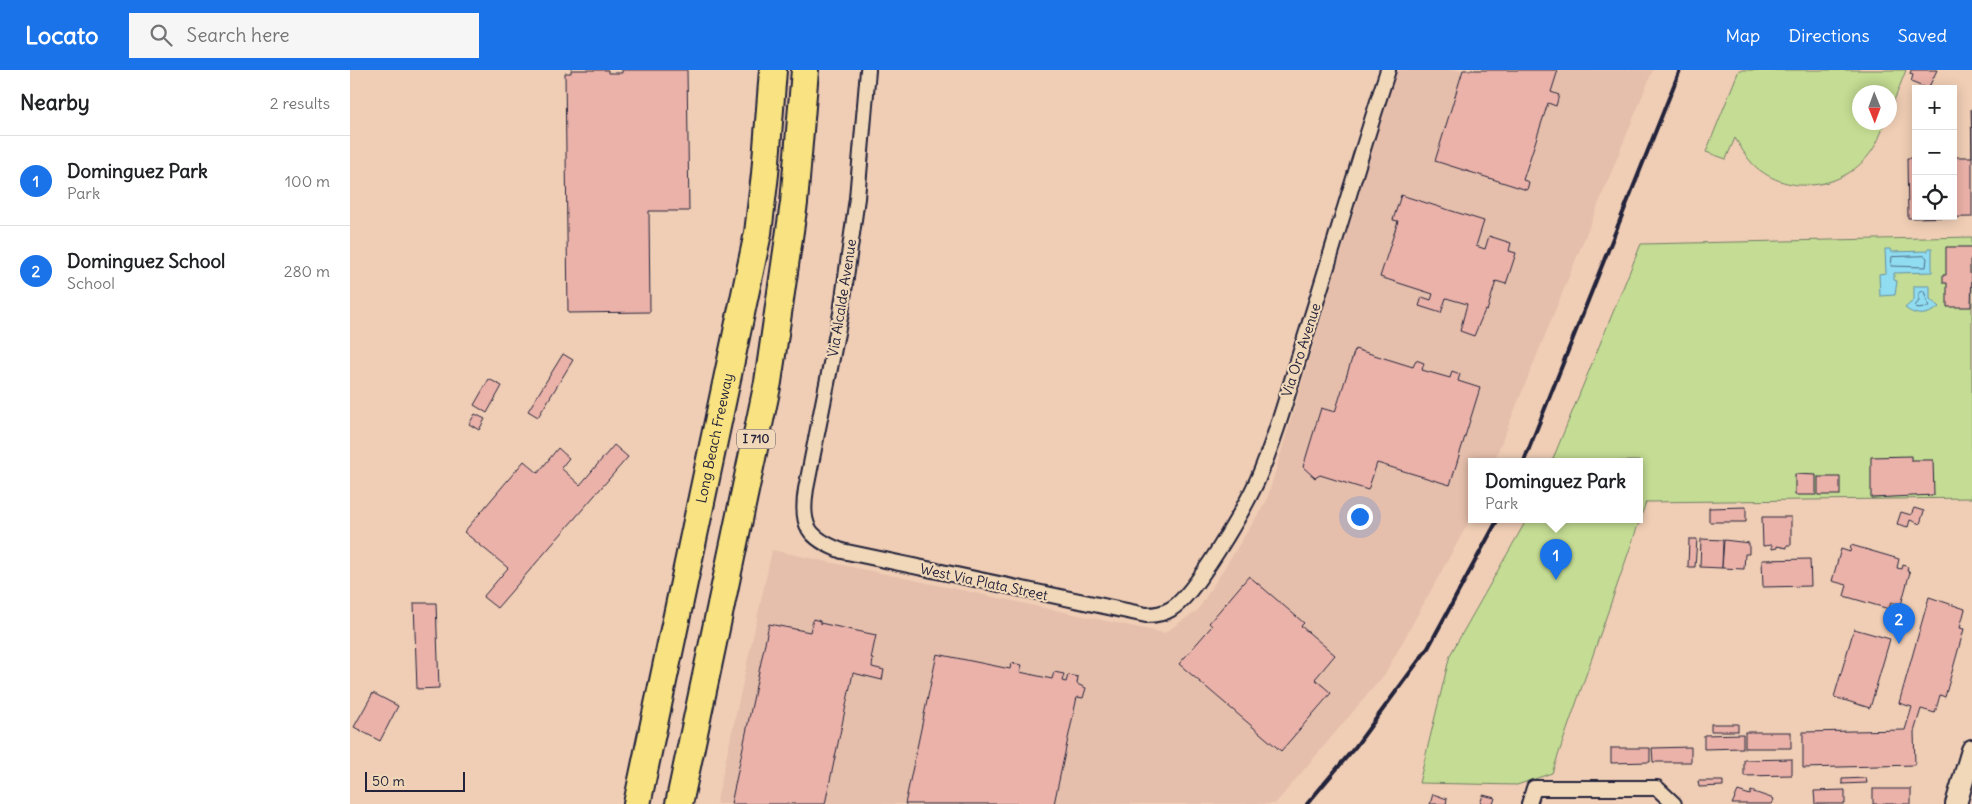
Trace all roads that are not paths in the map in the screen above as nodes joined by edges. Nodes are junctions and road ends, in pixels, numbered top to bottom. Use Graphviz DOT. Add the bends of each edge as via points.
graph roads {
  1 [pos="756,70"];
  2 [pos="773,70"];
  3 [pos="805,70"];
  4 [pos="868,70"];
  5 [pos="1388,70"];
  6 [pos="766,174"];
  7 [pos="805,523"];
  8 [pos="1172,609"];
  9 [pos="1972,750"];
  10 [pos="637,804"];
  11 [pos="679,804"];
  12 [pos="1529,804"];
  13 [pos="1674,804"];
  14 [pos="1956,804"];
  1 -- 6 [label="highway"];
  2 -- 6 [label="highway, Long Beach Freeway / I 710"];
  3 -- 11 [label="highway, I 710" via="794,203 771,364"];
  4 -- 7 [label="street, Via Alcalde Avenue" via="857,198 842,303 803,506"];
  5 -- 8 [label="street, Via Oro Avenue" via="1267,454 1232,528 1188,595"];
  6 -- 10 [label="highway, Long Beach Freeway / I 710" via="758,233"];
  7 -- 8 [label="street, West Via Plata Street" via="823,544 842,551 1146,616"];
  9 -- 14 [label="main road"];
  12 -- 13 [label="street" via="1534,788 1657,788"];
}
